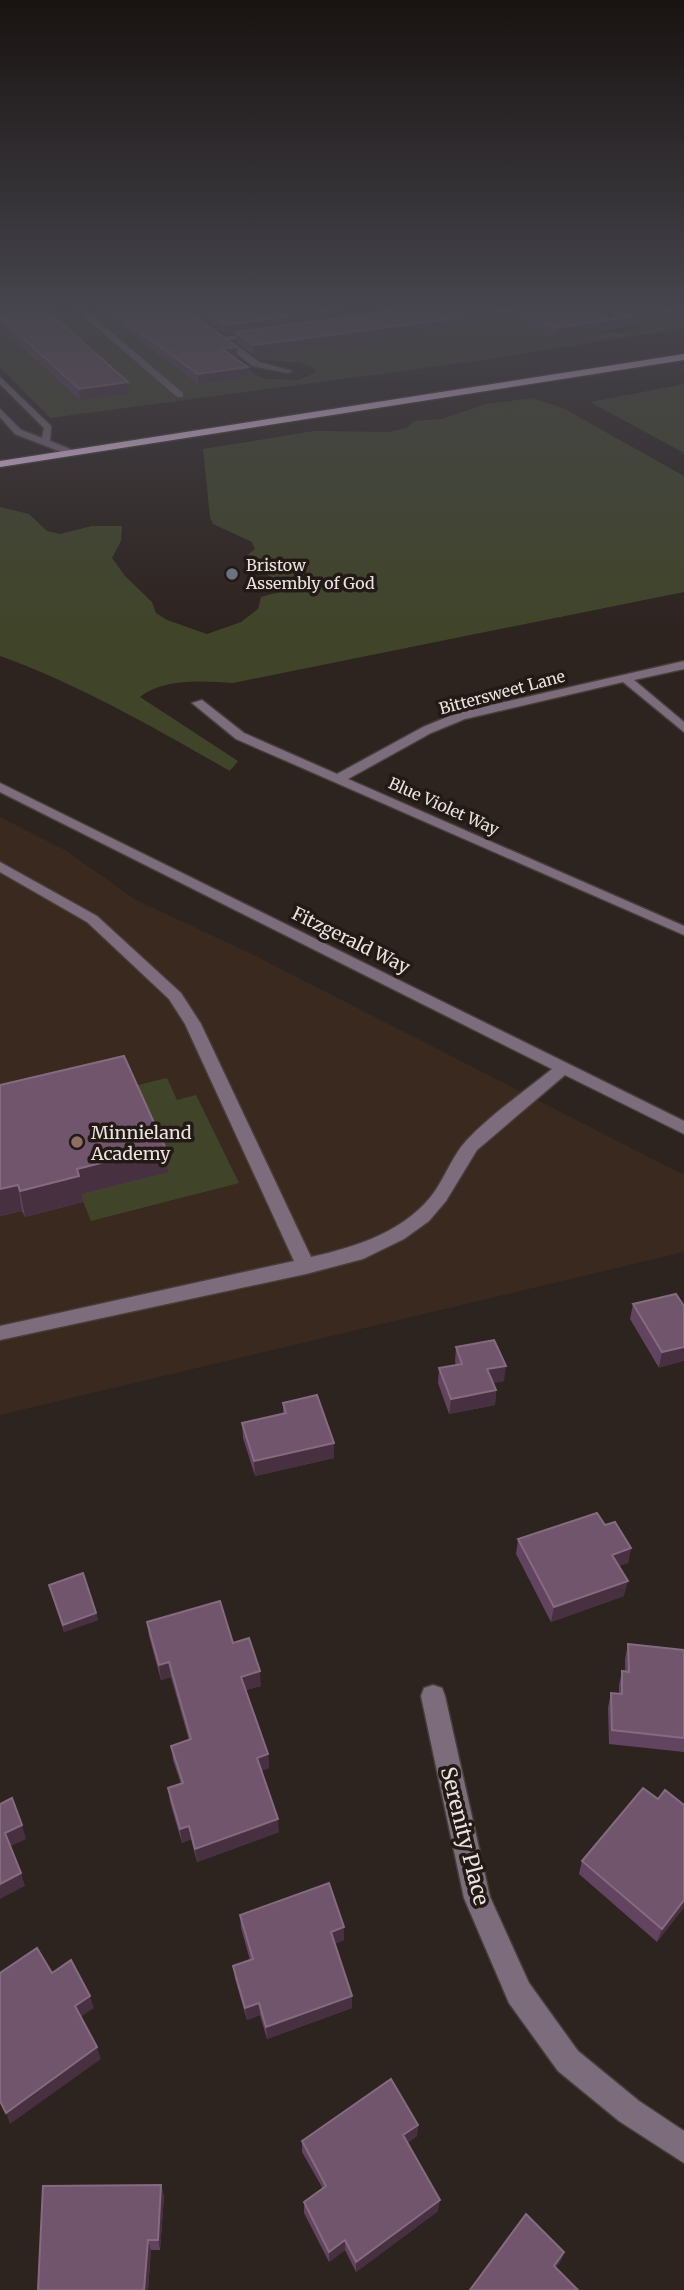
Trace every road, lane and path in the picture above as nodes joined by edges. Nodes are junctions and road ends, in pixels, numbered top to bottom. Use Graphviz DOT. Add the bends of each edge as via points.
graph roads {
  1 [pos="4,416"];
  2 [pos="36,416"];
  3 [pos="309,416"];
  4 [pos="67,439"];
  5 [pos="46,443"];
  6 [pos="23,446"];
  7 [pos="72,453"];
  8 [pos="0,464"];
  9 [pos="684,665"];
  10 [pos="625,678"];
  11 [pos="198,703"];
  12 [pos="684,728"];
  13 [pos="338,779"];
  14 [pos="0,787"];
  15 [pos="0,866"];
  16 [pos="684,931"];
  17 [pos="564,1067"];
  18 [pos="684,1128"];
  19 [pos="306,1267"];
  20 [pos="0,1333"];
  21 [pos="433,1696"];
  22 [pos="684,2148"];
  1 -- 5 [label="street" via="19,432"];
  2 -- 5 [label="street" via="48,428"];
  3 -- 7 [label="highway"];
  4 -- 5 [label="highway"];
  5 -- 6 [label="highway"];
  5 -- 7 [label="street"];
  7 -- 8 [label="highway"];
  9 -- 10 [label="street, Bittersweet Lane"];
  10 -- 12 [label="street"];
  10 -- 13 [label="street, Bittersweet Lane" via="461,716"];
  11 -- 13 [label="street, Blue Violet Way" via="240,736"];
  13 -- 16 [label="street, Blue Violet Way"];
  14 -- 17 [label="street, Fitzgerald Way"];
  15 -- 19 [label="street" via="92,919 175,996 193,1024"];
  17 -- 18 [label="street, Fitzgerald Way"];
  17 -- 19 [label="street" via="471,1146 440,1198 423,1216 356,1254"];
  19 -- 20 [label="street"];
  21 -- 22 [label="street, Serenity Place" via="477,1898 519,1993 568,2061"];
}
